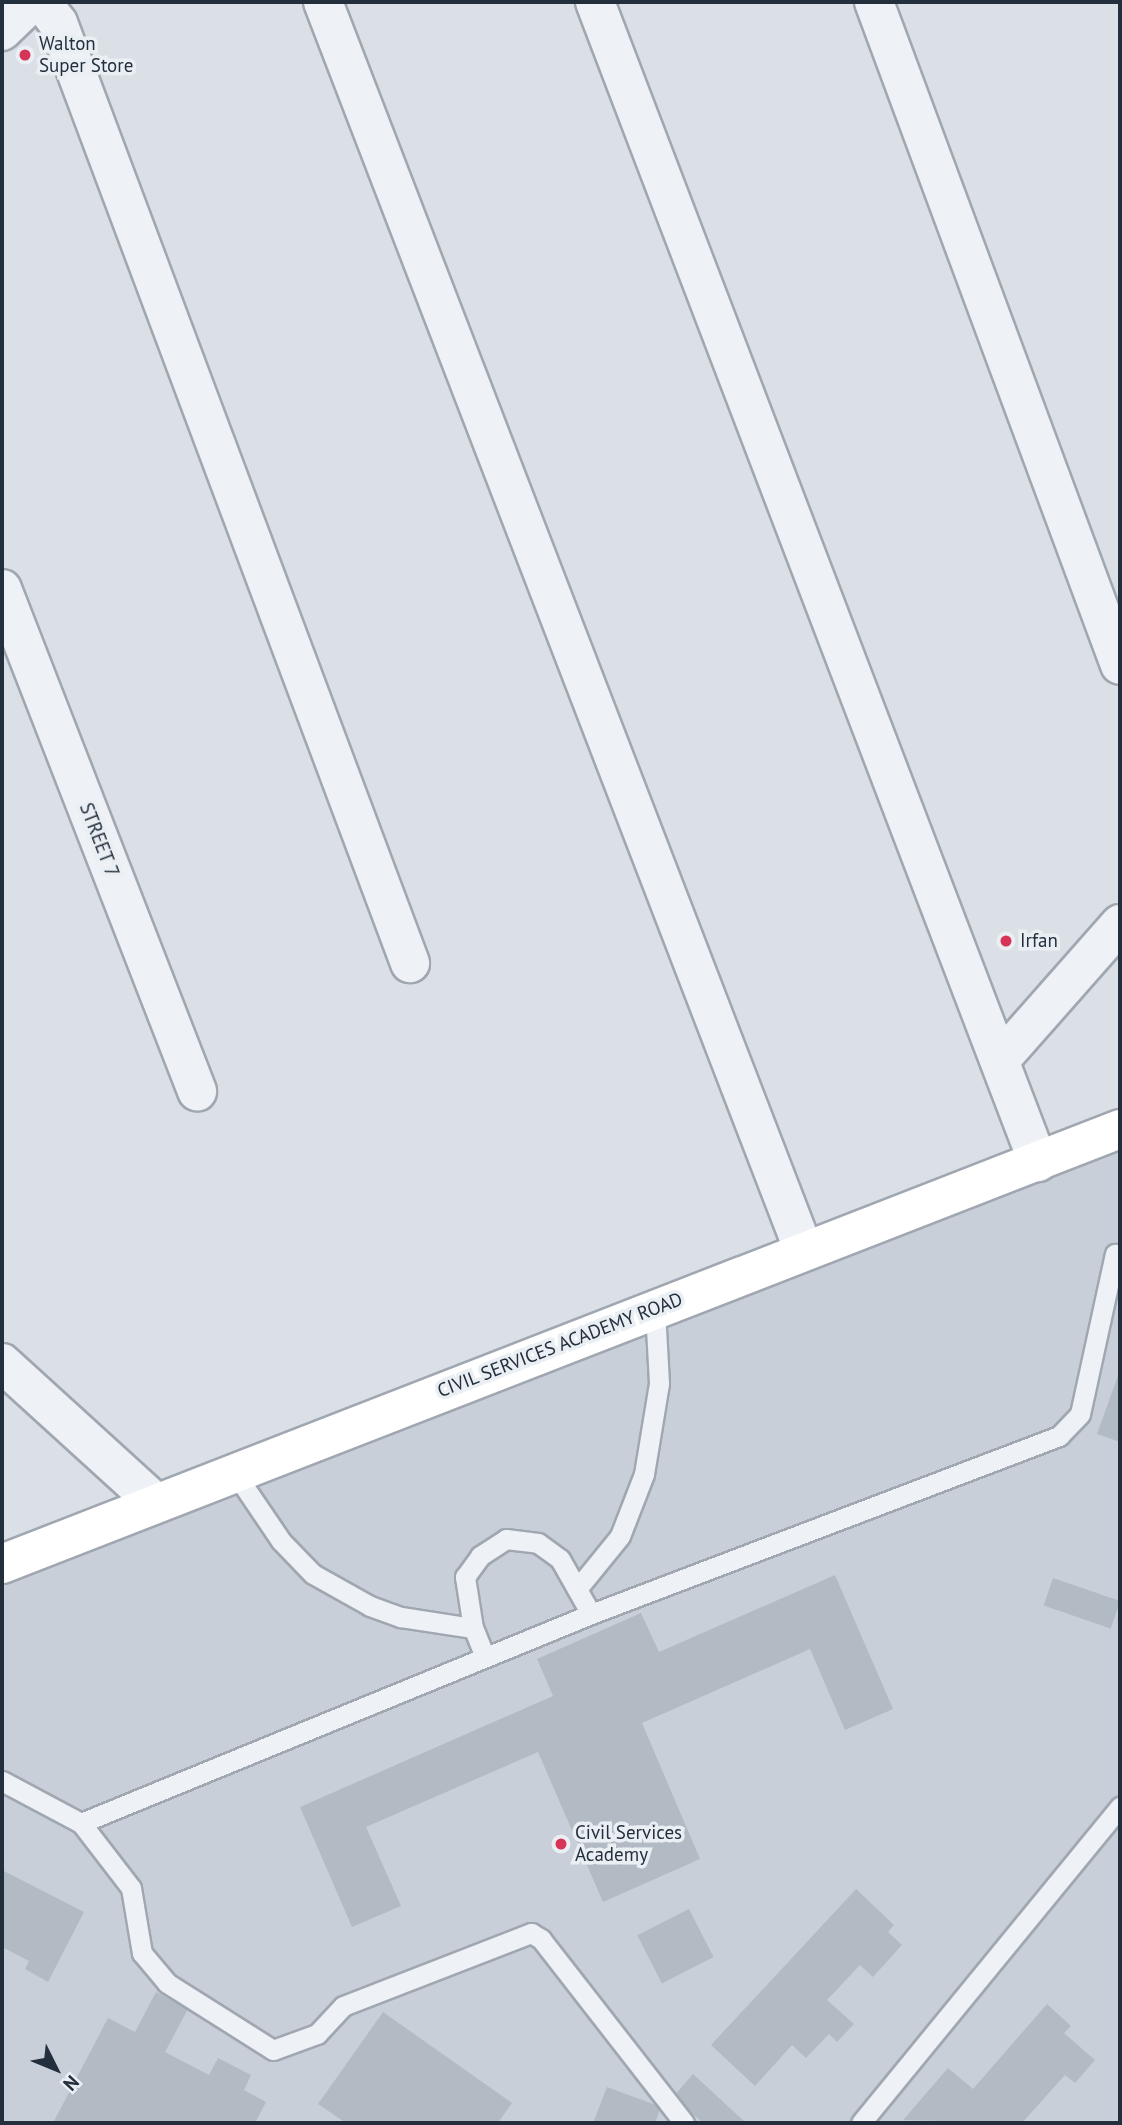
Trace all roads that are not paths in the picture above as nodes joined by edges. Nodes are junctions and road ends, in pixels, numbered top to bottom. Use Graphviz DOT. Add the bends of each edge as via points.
graph roads {
  1 [pos="32,2"];
  2 [pos="42,2"];
  3 [pos="323,2"];
  4 [pos="595,2"];
  5 [pos="874,2"];
  6 [pos="2,32"];
  7 [pos="2,589"];
  8 [pos="1120,665"];
  9 [pos="1120,924"];
  10 [pos="410,963"];
  11 [pos="1000,1059"];
  12 [pos="197,1091"];
  13 [pos="1120,1129"];
  14 [pos="1038,1162"];
  15 [pos="804,1251"];
  16 [pos="1115,1254"];
  17 [pos="655,1308"];
  18 [pos="2,1363"];
  19 [pos="235,1473"];
  20 [pos="156,1503"];
  21 [pos="2,1564"];
  22 [pos="577,1589"];
  23 [pos="591,1615"];
  24 [pos="473,1628"];
  25 [pos="485,1657"];
  26 [pos="2,1781"];
  27 [pos="1120,1807"];
  28 [pos="81,1823"];
  29 [pos="684,2123"];
  30 [pos="862,2123"];
  1 -- 6 [label="street"];
  2 -- 10 [label="street" via="58,23"];
  3 -- 15 [label="street"];
  4 -- 11 [label="street"];
  5 -- 8 [label="street"];
  7 -- 12 [label="street, STREET 7"];
  9 -- 11 [label="street"];
  11 -- 14 [label="street"];
  13 -- 14 [label="street, CIVIL SERVICES ACADEMY ROAD"];
  14 -- 15 [label="street, CIVIL SERVICES ACADEMY ROAD"];
  15 -- 17 [label="street, CIVIL SERVICES ACADEMY ROAD"];
  16 -- 23 [label="lane" via="1080,1414 1059,1436"];
  17 -- 19 [label="street, CIVIL SERVICES ACADEMY ROAD"];
  17 -- 22 [label="lane" via="659,1383 644,1474 620,1536"];
  18 -- 20 [label="street"];
  19 -- 20 [label="street, CIVIL SERVICES ACADEMY ROAD"];
  19 -- 24 [label="lane" via="281,1541 313,1574 370,1606 401,1617"];
  20 -- 21 [label="street, CIVIL SERVICES ACADEMY ROAD"];
  22 -- 23 [label="lane"];
  22 -- 24 [label="lane" via="560,1559 538,1543 506,1539 480,1556 465,1577"];
  23 -- 25 [label="lane"];
  24 -- 25 [label="lane"];
  25 -- 28 [label="lane"];
  26 -- 28 [label="lane"];
  27 -- 30 [label="lane"];
  28 -- 29 [label="lane" via="131,1888 142,1953 167,1983 273,2050 317,2034 344,2006 531,1933"];
}
